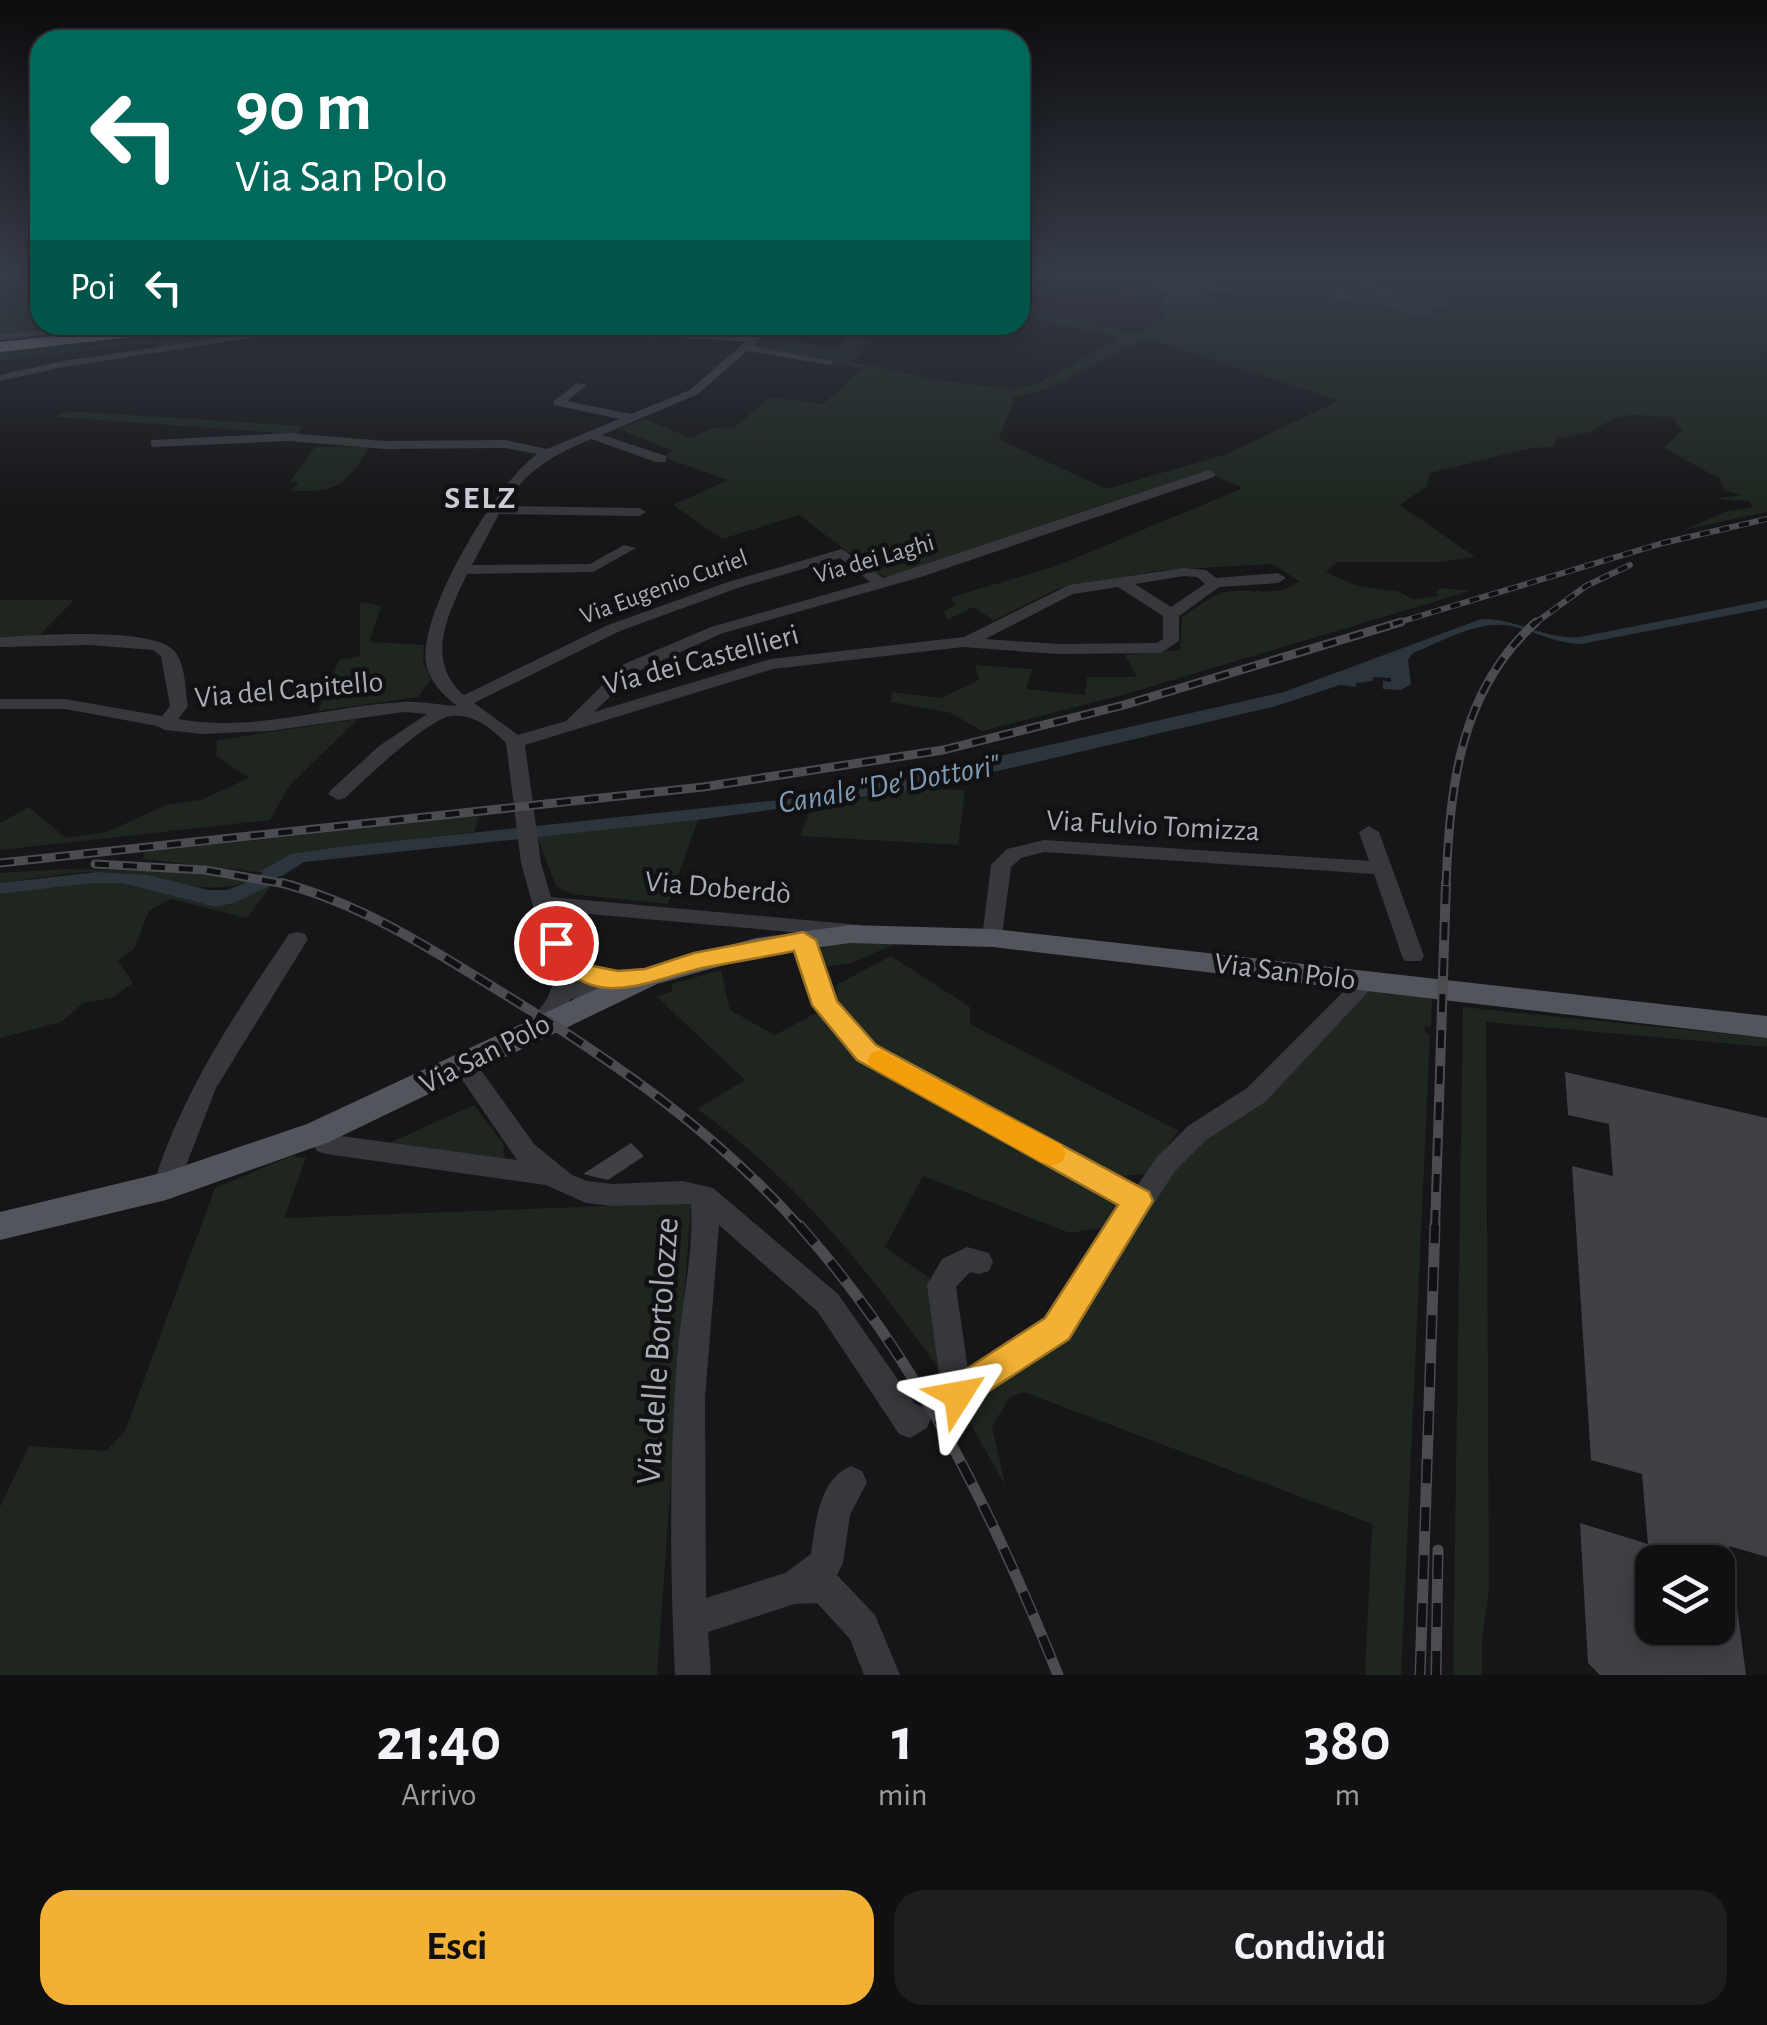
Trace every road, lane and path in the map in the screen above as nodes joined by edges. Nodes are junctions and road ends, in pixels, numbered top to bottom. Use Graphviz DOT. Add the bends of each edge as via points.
graph roads {
  1 [pos="165,349"];
  2 [pos="745,349"];
  3 [pos="774,349"];
  4 [pos="830,362"];
  5 [pos="0,378"];
  6 [pos="581,384"];
  7 [pos="635,419"];
  8 [pos="591,434"];
  9 [pos="156,443"];
  10 [pos="548,453"];
  11 [pos="661,459"];
  12 [pos="1209,474"];
  13 [pos="610,496"];
  14 [pos="494,510"];
  15 [pos="578,510"];
  16 [pos="639,512"];
  17 [pos="630,548"];
  18 [pos="464,570"];
  19 [pos="1278,578"];
  20 [pos="1118,580"];
  21 [pos="1213,583"];
  22 [pos="881,584"];
  23 [pos="1171,614"];
  24 [pos="0,642"];
  25 [pos="963,642"];
  26 [pos="440,678"];
  27 [pos="454,702"];
  28 [pos="0,704"];
  29 [pos="416,705"];
  30 [pos="573,723"];
  31 [pos="165,725"];
  32 [pos="515,742"];
  33 [pos="338,794"];
  34 [pos="1369,832"];
  35 [pos="1382,868"];
  36 [pos="545,902"];
  37 [pos="886,934"];
  38 [pos="993,938"];
  39 [pos="297,939"];
  40 [pos="803,940"];
  41 [pos="1413,956"];
  42 [pos="580,985"];
  43 [pos="1359,990"];
  44 [pos="1767,1027"];
  45 [pos="464,1065"];
  46 [pos="318,1133"];
  47 [pos="545,1175"];
  48 [pos="166,1186"];
  49 [pos="704,1196"];
  50 [pos="1138,1201"];
  51 [pos="0,1226"];
  52 [pos="979,1262"];
  53 [pos="916,1418"];
  54 [pos="851,1482"];
  55 [pos="796,1586"];
  56 [pos="690,1621"];
  57 [pos="693,1675"];
  58 [pos="882,1675"];
  1 -- 5 [label="street"];
  2 -- 7 [label="street" via="694,392"];
  3 -- 4 [label="street"];
  6 -- 7 [label="street" via="558,403"];
  7 -- 8 [label="street"];
  8 -- 10 [label="street"];
  8 -- 11 [label="street"];
  9 -- 10 [label="street" via="288,436 505,444"];
  10 -- 14 [label="street" via="515,480"];
  12 -- 22 [label="street, Via dei Laghi"];
  13 -- 15 [label="street"];
  14 -- 15 [label="street"];
  14 -- 18 [label="street"];
  15 -- 16 [label="street"];
  17 -- 18 [label="street" via="594,568"];
  18 -- 26 [label="street" via="436,632"];
  19 -- 21 [label="street"];
  20 -- 21 [label="street, Via dei Castellieri" via="1193,571"];
  20 -- 23 [label="street"];
  20 -- 25 [label="street, Via dei Castellieri" via="1059,594"];
  21 -- 23 [label="street, Via dei Castellieri"];
  22 -- 27 [label="street, Via Eugenio Curiel" via="842,553 614,628"];
  22 -- 30 [label="street, Via dei Laghi" via="717,630 641,662"];
  23 -- 25 [label="street, Via dei Castellieri" via="1171,642 1161,648"];
  24 -- 31 [label="street" via="126,641 164,648 179,706"];
  25 -- 30 [label="street, Via dei Castellieri" via="772,664"];
  26 -- 27 [label="street"];
  26 -- 29 [label="street, Via del Capitello"];
  27 -- 29 [label="street, Via del Capitello"];
  27 -- 32 [label="street, Via del Capitello" via="482,714"];
  27 -- 33 [label="street, Via del Capitello" via="385,750"];
  28 -- 31 [label="street, Via del Capitello" via="65,704"];
  29 -- 31 [label="street, Via del Capitello" via="269,726"];
  30 -- 32 [label="street, Via dei Castellieri"];
  32 -- 36 [label="street"];
  34 -- 35 [label="street"];
  35 -- 38 [label="street, Via Fulvio Tomizza" via="1044,846 1014,853 1001,864"];
  35 -- 41 [label="street"];
  36 -- 37 [label="street, Via Doberdò"];
  36 -- 42 [label="street" via="556,943"];
  37 -- 38 [label="main road, Via San Polo"];
  37 -- 40 [label="main road, Via San Polo"];
  38 -- 44 [label="main road, Via San Polo"];
  39 -- 48 [label="street" via="216,1064"];
  40 -- 42 [label="main road, Via San Polo" via="694,961 647,978"];
  40 -- 50 [label="street" via="825,1005 866,1052"];
  42 -- 45 [label="main road, Via San Polo" via="538,1027"];
  43 -- 50 [label="street" via="1256,1094 1197,1133"];
  45 -- 46 [label="main road, Via San Polo"];
  45 -- 47 [label="street"];
  46 -- 47 [label="street, Via delle Bortolozze" via="326,1144"];
  46 -- 48 [label="main road, Via San Polo"];
  47 -- 49 [label="street, Via delle Bortolozze" via="567,1188 603,1195"];
  48 -- 51 [label="main road, Via San Polo"];
  49 -- 53 [label="street" via="828,1303 910,1423"];
  49 -- 56 [label="street, Via delle Bortolozze" via="685,1482"];
  50 -- 52 [label="street" via="1057,1329 958,1395 941,1286 952,1268 967,1259"];
  54 -- 55 [label="street" via="834,1510 826,1563"];
  55 -- 56 [label="street"];
  55 -- 58 [label="street" via="824,1586 864,1627"];
  56 -- 57 [label="street, Via delle Bortolozze"];
}
